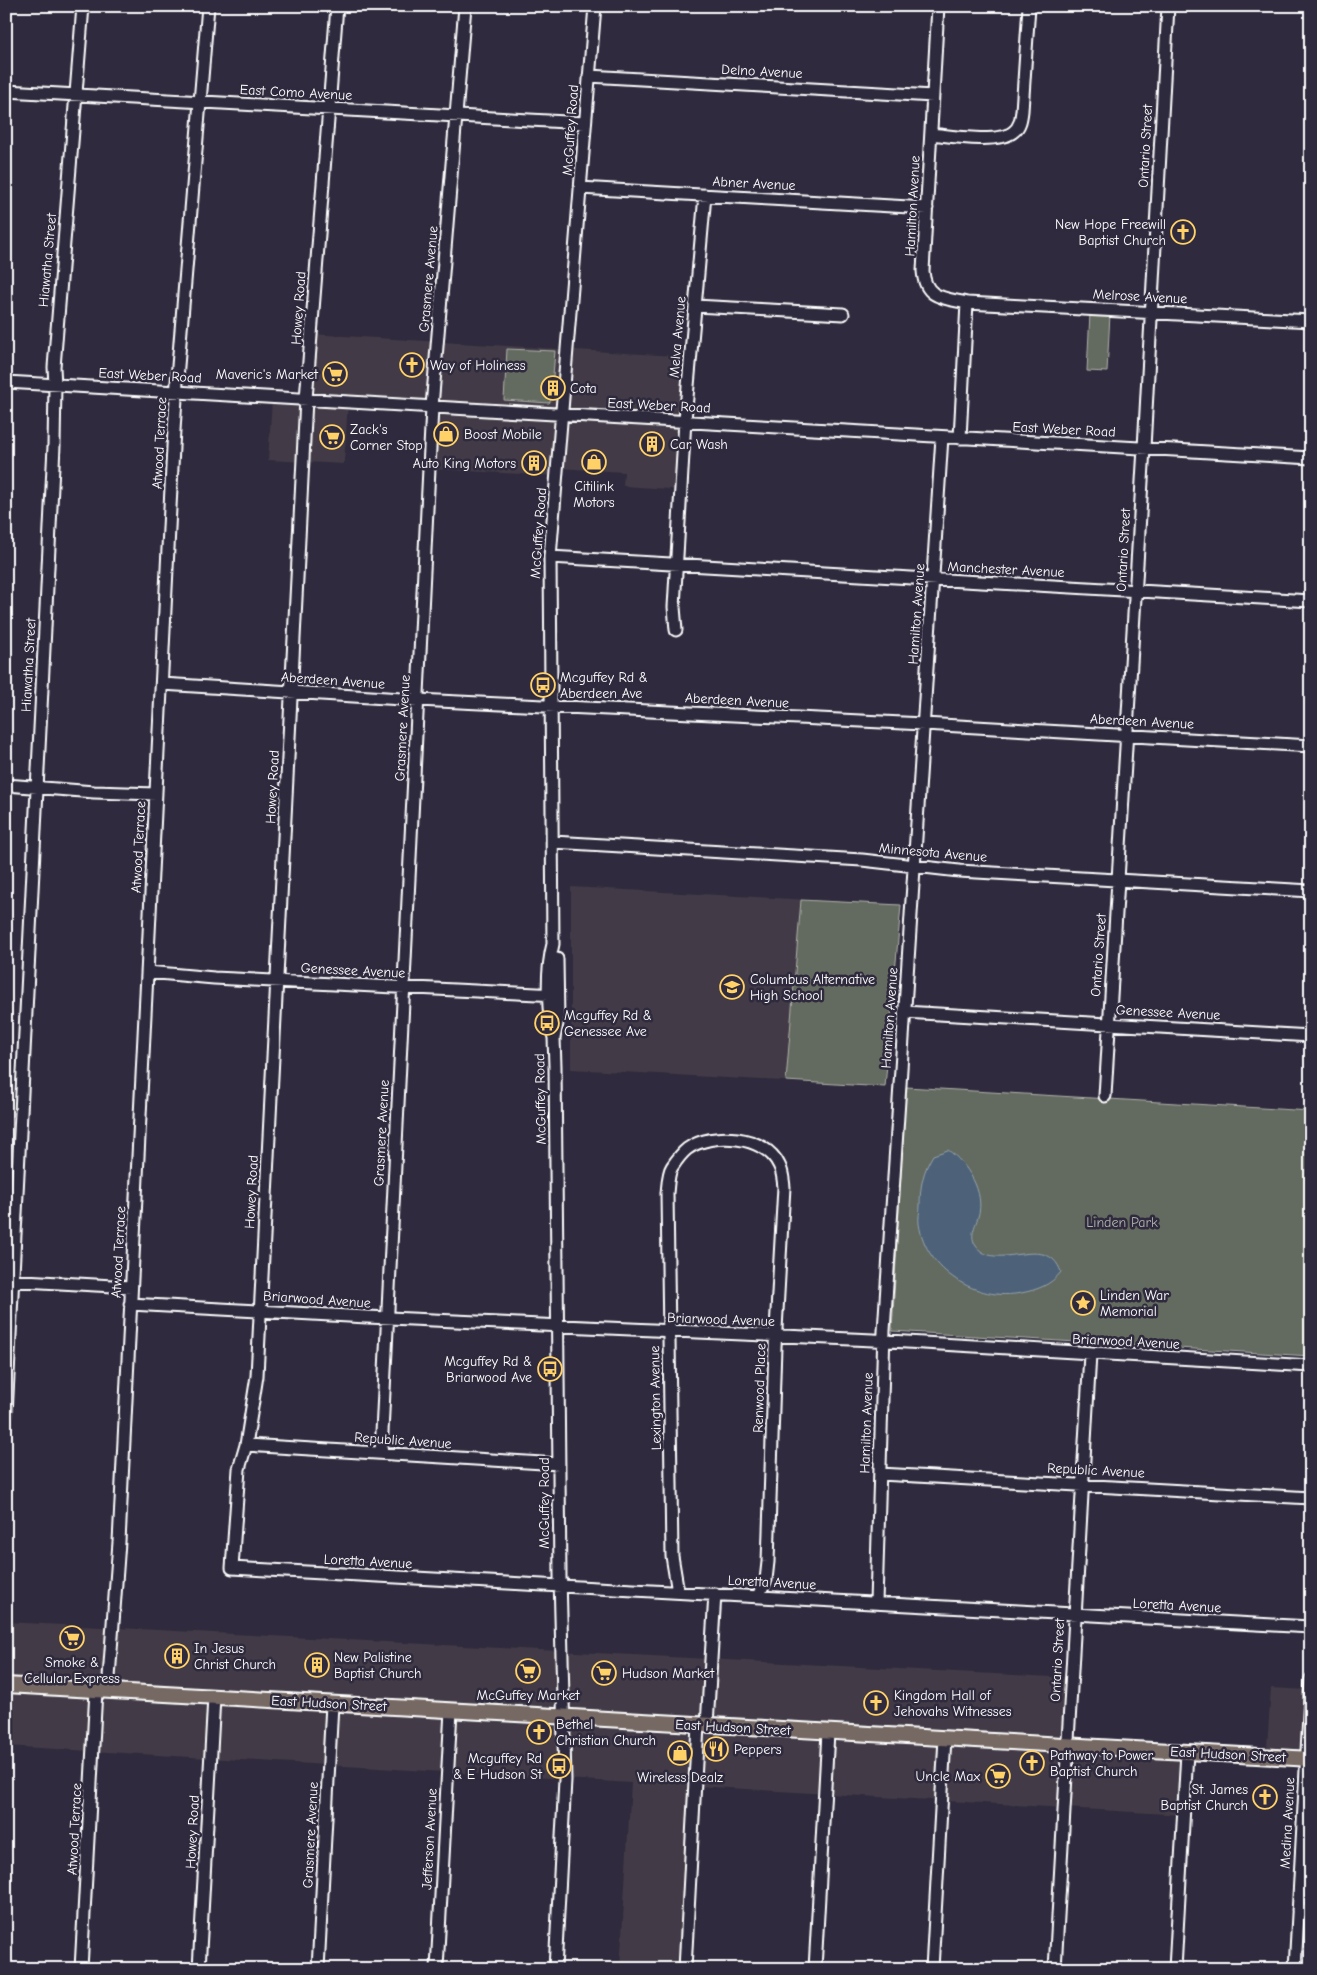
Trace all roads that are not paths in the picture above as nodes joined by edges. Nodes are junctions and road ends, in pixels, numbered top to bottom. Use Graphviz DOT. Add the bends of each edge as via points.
graph roads {
  1 [pos="83,6"];
  2 [pos="208,6"];
  3 [pos="337,6"];
  4 [pos="465,6"];
  5 [pos="595,6"];
  6 [pos="938,6"];
  7 [pos="1028,6"];
  8 [pos="1168,6"];
  9 [pos="589,76"];
  10 [pos="6,91"];
  11 [pos="76,95"];
  12 [pos="933,96"];
  13 [pos="200,102"];
  14 [pos="328,108"];
  15 [pos="456,117"];
  16 [pos="585,123"];
  17 [pos="931,134"];
  18 [pos="580,188"];
  19 [pos="705,195"];
  20 [pos="927,208"];
  21 [pos="967,302"];
  22 [pos="695,306"];
  23 [pos="1151,312"];
  24 [pos="843,314"];
  25 [pos="1311,321"];
  26 [pos="6,382"];
  27 [pos="56,385"];
  28 [pos="177,392"];
  29 [pos="306,399"];
  30 [pos="432,407"];
  31 [pos="561,414"];
  32 [pos="685,422"];
  33 [pos="942,436"];
  34 [pos="960,438"];
  35 [pos="1144,448"];
  36 [pos="1311,458"];
  37 [pos="550,557"];
  38 [pos="677,564"];
  39 [pos="933,580"];
  40 [pos="1135,591"];
  41 [pos="1311,601"];
  42 [pos="676,630"];
  43 [pos="162,684"];
  44 [pos="291,693"];
  45 [pos="418,700"];
  46 [pos="551,706"];
  47 [pos="924,724"];
  48 [pos="1126,736"];
  49 [pos="1311,746"];
  50 [pos="6,785"];
  51 [pos="37,787"];
  52 [pos="156,794"];
  53 [pos="553,842"];
  54 [pos="914,867"];
  55 [pos="1117,880"];
  56 [pos="1311,890"];
  57 [pos="147,972"];
  58 [pos="277,981"];
  59 [pos="404,988"];
  60 [pos="554,995"];
  61 [pos="904,1012"];
  62 [pos="1109,1024"];
  63 [pos="1311,1036"];
  64 [pos="1105,1096"];
  65 [pos="686,1149"];
  66 [pos="10,1280"];
  67 [pos="131,1287"];
  68 [pos="130,1304"];
  69 [pos="260,1310"];
  70 [pos="387,1318"];
  71 [pos="558,1326"];
  72 [pos="670,1332"];
  73 [pos="776,1336"];
  74 [pos="884,1341"];
  75 [pos="1090,1354"];
  76 [pos="1311,1366"];
  77 [pos="6,1416"];
  78 [pos="246,1445"];
  79 [pos="381,1453"];
  80 [pos="559,1464"];
  81 [pos="880,1474"];
  82 [pos="1081,1485"];
  83 [pos="1311,1498"];
  84 [pos="232,1568"];
  85 [pos="560,1586"];
  86 [pos="678,1592"];
  87 [pos="715,1594"];
  88 [pos="758,1596"];
  89 [pos="876,1603"];
  90 [pos="1074,1614"];
  91 [pos="1311,1627"];
  92 [pos="1311,1680"];
  93 [pos="6,1685"];
  94 [pos="102,1690"];
  95 [pos="214,1697"];
  96 [pos="332,1704"];
  97 [pos="451,1710"];
  98 [pos="562,1717"];
  99 [pos="702,1725"];
  100 [pos="828,1732"];
  101 [pos="945,1738"];
  102 [pos="1067,1745"];
  103 [pos="1186,1752"];
  104 [pos="1308,1759"];
  105 [pos="1298,1910"];
  106 [pos="1311,1911"];
  107 [pos="81,1969"];
  108 [pos="199,1969"];
  109 [pos="318,1969"];
  110 [pos="437,1969"];
  111 [pos="555,1969"];
  112 [pos="685,1969"];
  113 [pos="815,1969"];
  114 [pos="932,1969"];
  115 [pos="1055,1969"];
  116 [pos="1175,1969"];
  117 [pos="1294,1969"];
  1 -- 11 [label="street, Hiawatha Street"];
  2 -- 13 [label="street, Atwood Terrace"];
  3 -- 14 [label="street, Howey Road"];
  4 -- 15 [label="street, Grasmere Avenue"];
  5 -- 9 [label="street, McGuffey Road"];
  6 -- 12 [label="street, Hamilton Avenue"];
  7 -- 17 [label="street" via="1022,111 1014,132 992,138"];
  8 -- 23 [label="street, Ontario Street"];
  9 -- 12 [label="street, Delno Avenue"];
  9 -- 16 [label="street, McGuffey Road"];
  10 -- 11 [label="street, East Como Avenue"];
  11 -- 13 [label="street, East Como Avenue"];
  11 -- 27 [label="street, Hiawatha Street" via="54,367"];
  12 -- 17 [label="street, Hamilton Avenue"];
  13 -- 14 [label="street, East Como Avenue"];
  13 -- 28 [label="street, Atwood Terrace"];
  14 -- 15 [label="street, East Como Avenue"];
  14 -- 29 [label="street, Howey Road"];
  15 -- 16 [label="street, East Como Avenue"];
  15 -- 30 [label="street, Grasmere Avenue"];
  16 -- 18 [label="street, McGuffey Road"];
  17 -- 20 [label="street, Hamilton Avenue"];
  18 -- 19 [label="street, Abner Avenue"];
  18 -- 31 [label="street, McGuffey Road"];
  19 -- 20 [label="street, Abner Avenue"];
  19 -- 22 [label="street, Melva Avenue"];
  20 -- 21 [label="street, Hamilton Avenue" via="924,281 936,296"];
  21 -- 23 [label="street, Melrose Avenue"];
  21 -- 34 [label="street"];
  22 -- 24 [label="street"];
  22 -- 32 [label="street, Melva Avenue"];
  23 -- 25 [label="street, Melrose Avenue"];
  23 -- 35 [label="street, Ontario Street"];
  26 -- 27 [label="street, East Weber Road"];
  27 -- 28 [label="street, East Weber Road"];
  27 -- 51 [label="street, Hiawatha Street"];
  28 -- 29 [label="street, East Weber Road"];
  28 -- 43 [label="street, Atwood Terrace"];
  29 -- 30 [label="street, East Weber Road"];
  29 -- 44 [label="street, Howey Road"];
  30 -- 31 [label="street, East Weber Road"];
  30 -- 45 [label="street, Grasmere Avenue"];
  31 -- 32 [label="street, East Weber Road"];
  31 -- 37 [label="street, McGuffey Road"];
  32 -- 33 [label="street, East Weber Road"];
  32 -- 38 [label="street, Melva Avenue"];
  33 -- 34 [label="street, East Weber Road"];
  33 -- 39 [label="street, Hamilton Avenue"];
  34 -- 35 [label="street, East Weber Road"];
  35 -- 36 [label="street, East Weber Road"];
  35 -- 40 [label="street, Ontario Street"];
  37 -- 38 [label="street, Manchester Avenue"];
  37 -- 46 [label="street, McGuffey Road"];
  38 -- 39 [label="street, Manchester Avenue"];
  38 -- 42 [label="street, Melva Avenue"];
  39 -- 40 [label="street, Manchester Avenue"];
  39 -- 47 [label="street, Hamilton Avenue"];
  40 -- 41 [label="street, Manchester Avenue"];
  40 -- 48 [label="street, Ontario Street"];
  43 -- 44 [label="street, Aberdeen Avenue"];
  43 -- 52 [label="street, Atwood Terrace"];
  44 -- 45 [label="street, Aberdeen Avenue"];
  44 -- 58 [label="street, Howey Road"];
  45 -- 46 [label="street, Aberdeen Avenue"];
  45 -- 59 [label="street, Grasmere Avenue"];
  46 -- 47 [label="street, Aberdeen Avenue"];
  46 -- 53 [label="street, McGuffey Road"];
  47 -- 48 [label="street, Aberdeen Avenue"];
  47 -- 54 [label="street, Hamilton Avenue"];
  48 -- 49 [label="street, Aberdeen Avenue"];
  48 -- 55 [label="street, Ontario Street"];
  50 -- 51 [label="street"];
  51 -- 52 [label="street"];
  51 -- 66 [label="street, Hiawatha Street"];
  52 -- 57 [label="street, Atwood Terrace"];
  53 -- 54 [label="street, Minnesota Avenue" via="853,860"];
  53 -- 60 [label="street, McGuffey Road" via="553,944 550,956"];
  54 -- 55 [label="street, Minnesota Avenue"];
  54 -- 61 [label="street, Hamilton Avenue"];
  55 -- 56 [label="street, Minnesota Avenue"];
  55 -- 62 [label="street, Ontario Street"];
  57 -- 58 [label="street, Genessee Avenue"];
  57 -- 67 [label="street, Atwood Terrace"];
  58 -- 59 [label="street, Genessee Avenue"];
  58 -- 69 [label="street, Howey Road"];
  59 -- 60 [label="street, Genessee Avenue"];
  59 -- 70 [label="street, Grasmere Avenue"];
  60 -- 71 [label="street, McGuffey Road" via="550,1020 554,1038"];
  61 -- 62 [label="street, Genessee Avenue"];
  61 -- 74 [label="street, Hamilton Avenue"];
  62 -- 63 [label="street, Genessee Avenue"];
  62 -- 64 [label="street, Ontario Street"];
  65 -- 72 [label="street, Lexington Avenue" via="671,1169 667,1193"];
  65 -- 73 [label="street, Renwood Place" via="706,1140 727,1138 763,1148 779,1164 784,1188"];
  66 -- 67 [label="street"];
  66 -- 77 [label="street, Hiawatha Street"];
  67 -- 68 [label="street, Atwood Terrace"];
  68 -- 69 [label="street, Briarwood Avenue"];
  68 -- 94 [label="street, Atwood Terrace" via="119,1542"];
  69 -- 70 [label="street, Briarwood Avenue"];
  69 -- 78 [label="street, Howey Road" via="257,1376"];
  70 -- 71 [label="street, Briarwood Avenue"];
  70 -- 79 [label="street, Grasmere Avenue"];
  71 -- 72 [label="street, Briarwood Avenue"];
  71 -- 80 [label="street, McGuffey Road"];
  72 -- 73 [label="street, Briarwood Avenue"];
  72 -- 86 [label="street, Lexington Avenue" via="672,1556"];
  73 -- 74 [label="street, Briarwood Avenue"];
  73 -- 88 [label="street, Renwood Place" via="768,1562 766,1580"];
  74 -- 75 [label="street, Briarwood Avenue"];
  74 -- 81 [label="street, Hamilton Avenue"];
  75 -- 76 [label="street, Briarwood Avenue"];
  75 -- 82 [label="street, Ontario Street"];
  78 -- 79 [label="street, Republic Avenue"];
  78 -- 84 [label="street, Howey Road" via="239,1469"];
  79 -- 80 [label="street, Republic Avenue"];
  80 -- 85 [label="street, McGuffey Road"];
  81 -- 82 [label="street, Republic Avenue"];
  81 -- 89 [label="street, Hamilton Avenue"];
  82 -- 83 [label="street, Republic Avenue"];
  82 -- 90 [label="street, Ontario Street"];
  84 -- 85 [label="street, Loretta Avenue"];
  85 -- 86 [label="street, Loretta Avenue"];
  85 -- 98 [label="street, McGuffey Road"];
  86 -- 87 [label="street, Loretta Avenue"];
  87 -- 88 [label="street, Loretta Avenue"];
  87 -- 99 [label="street"];
  88 -- 89 [label="street, Loretta Avenue"];
  89 -- 90 [label="street, Loretta Avenue"];
  90 -- 91 [label="street, Loretta Avenue"];
  90 -- 102 [label="street, Ontario Street"];
  92 -- 104 [label="street, Medina Avenue"];
  93 -- 94 [label="main road, East Hudson Street"];
  94 -- 95 [label="main road, East Hudson Street"];
  94 -- 107 [label="street, Atwood Terrace"];
  95 -- 96 [label="main road, East Hudson Street"];
  95 -- 108 [label="street, Howey Road"];
  96 -- 97 [label="main road, East Hudson Street"];
  96 -- 109 [label="street, Grasmere Avenue"];
  97 -- 98 [label="main road, East Hudson Street"];
  97 -- 110 [label="street, Jefferson Avenue"];
  98 -- 99 [label="main road, East Hudson Street"];
  98 -- 111 [label="street, McGuffey Road" via="565,1780"];
  99 -- 100 [label="main road, East Hudson Street"];
  99 -- 112 [label="street"];
  100 -- 101 [label="main road, East Hudson Street"];
  100 -- 113 [label="street"];
  101 -- 102 [label="main road, East Hudson Street"];
  101 -- 114 [label="street"];
  102 -- 103 [label="main road, East Hudson Street"];
  102 -- 115 [label="street, Ontario Street"];
  103 -- 104 [label="main road, East Hudson Street"];
  103 -- 116 [label="street"];
  104 -- 105 [label="street, Medina Avenue"];
  105 -- 106 [label="street"];
  105 -- 117 [label="street, Medina Avenue"];
}
